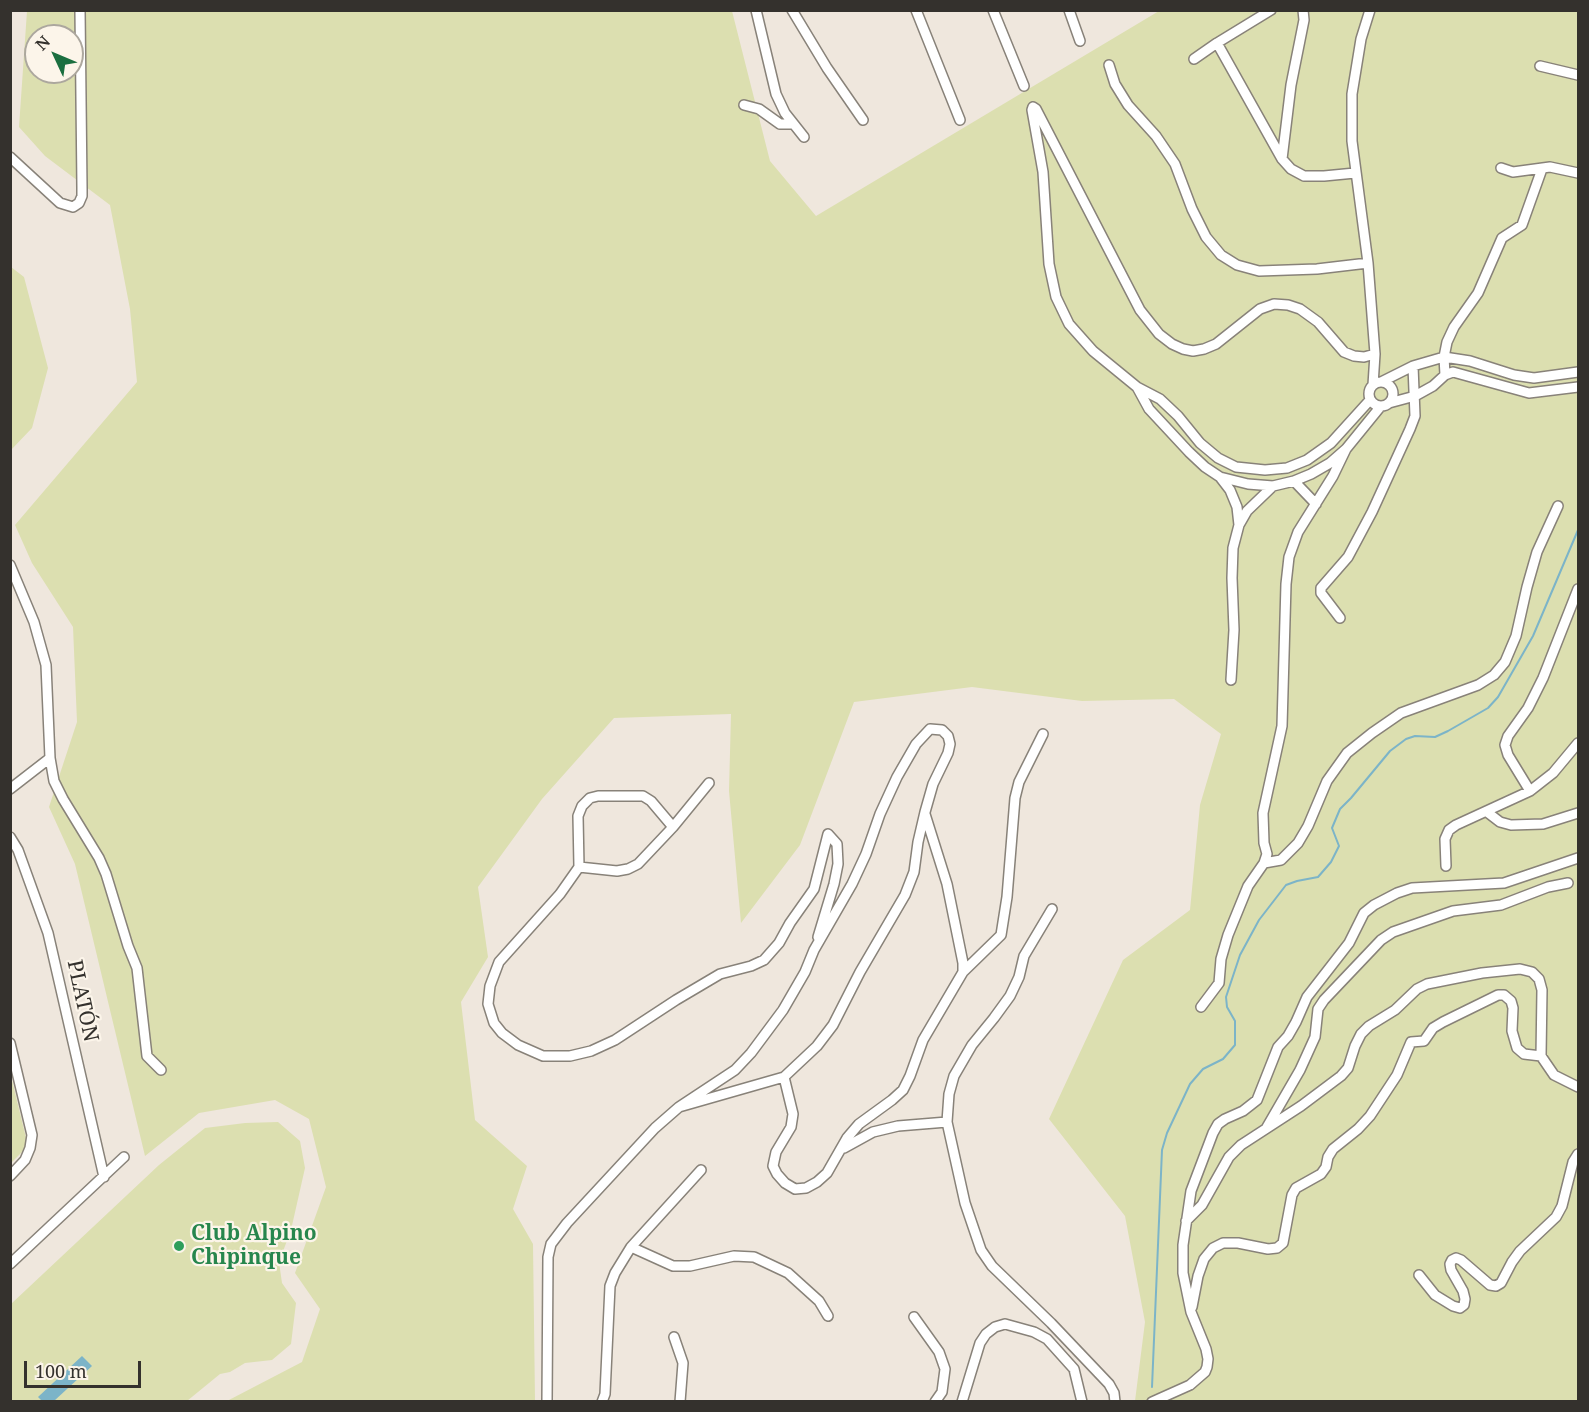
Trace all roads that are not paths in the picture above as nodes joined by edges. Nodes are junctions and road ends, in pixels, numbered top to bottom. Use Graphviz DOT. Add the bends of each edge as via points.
graph roads {
  1 [pos="80,10"];
  2 [pos="756,10"];
  3 [pos="792,10"];
  4 [pos="916,10"];
  5 [pos="993,10"];
  6 [pos="1069,10"];
  7 [pos="1271,10"];
  8 [pos="1303,10"];
  9 [pos="1370,10"];
  10 [pos="1080,41"];
  11 [pos="1217,43"];
  12 [pos="1194,59"];
  13 [pos="1109,65"];
  14 [pos="1540,66"];
  15 [pos="1578,75"];
  16 [pos="1024,86"];
  17 [pos="744,105"];
  18 [pos="862,120"];
  19 [pos="960,120"];
  20 [pos="792,124"];
  21 [pos="804,137"];
  22 [pos="10,157"];
  23 [pos="1282,159"];
  24 [pos="1502,168"];
  25 [pos="1542,169"];
  26 [pos="1354,173"];
  27 [pos="1578,173"];
  28 [pos="1368,263"];
  29 [pos="1375,354"];
  30 [pos="1444,357"];
  31 [pos="1413,366"];
  32 [pos="1578,372"];
  33 [pos="1446,375"];
  34 [pos="1514,375"];
  35 [pos="1377,383"];
  36 [pos="1137,387"];
  37 [pos="1578,387"];
  38 [pos="1510,389"];
  39 [pos="1415,396"];
  40 [pos="1370,400"];
  41 [pos="1385,405"];
  42 [pos="1178,416"];
  43 [pos="1165,427"];
  44 [pos="1200,443"];
  45 [pos="1346,449"];
  46 [pos="1189,452"];
  47 [pos="1220,477"];
  48 [pos="1294,481"];
  49 [pos="1273,486"];
  50 [pos="1316,504"];
  51 [pos="1558,506"];
  52 [pos="1239,525"];
  53 [pos="10,565"];
  54 [pos="1578,589"];
  55 [pos="1340,618"];
  56 [pos="1231,680"];
  57 [pos="1043,734"];
  58 [pos="1578,743"];
  59 [pos="50,758"];
  60 [pos="709,783"];
  61 [pos="10,789"];
  62 [pos="1530,791"];
  63 [pos="925,812"];
  64 [pos="1487,812"];
  65 [pos="1578,813"];
  66 [pos="673,827"];
  67 [pos="10,837"];
  68 [pos="1578,858"];
  69 [pos="1264,863"];
  70 [pos="1446,866"];
  71 [pos="579,867"];
  72 [pos="1568,883"];
  73 [pos="1052,909"];
  74 [pos="814,950"];
  75 [pos="963,972"];
  76 [pos="1201,1007"];
  77 [pos="10,1043"];
  78 [pos="1541,1056"];
  79 [pos="161,1070"];
  80 [pos="784,1077"];
  81 [pos="1578,1087"];
  82 [pos="679,1107"];
  83 [pos="947,1122"];
  84 [pos="1265,1129"];
  85 [pos="839,1152"];
  86 [pos="1578,1154"];
  87 [pos="124,1157"];
  88 [pos="701,1170"];
  89 [pos="10,1176"];
  90 [pos="104,1177"];
  91 [pos="1185,1222"];
  92 [pos="631,1246"];
  93 [pos="10,1264"];
  94 [pos="1419,1275"];
  95 [pos="1191,1312"];
  96 [pos="828,1316"];
  97 [pos="914,1317"];
  98 [pos="674,1337"];
  99 [pos="547,1401"];
  100 [pos="602,1401"];
  101 [pos="680,1401"];
  102 [pos="935,1401"];
  103 [pos="962,1401"];
  104 [pos="1082,1401"];
  105 [pos="1115,1401"];
  106 [pos="1152,1401"];
  1 -- 22 [label="street" via="79,203 73,207 60,202"];
  2 -- 20 [label="street" via="776,94"];
  3 -- 18 [label="street"];
  4 -- 19 [label="street"];
  5 -- 16 [label="street"];
  6 -- 10 [label="street"];
  7 -- 11 [label="street"];
  8 -- 23 [label="street"];
  9 -- 26 [label="street" via="1352,94"];
  11 -- 12 [label="street"];
  11 -- 23 [label="street"];
  13 -- 28 [label="street" via="1128,105 1156,136 1174,164 1201,228 1221,255 1237,265 1259,271"];
  14 -- 15 [label="street"];
  17 -- 20 [label="street" via="759,109 780,124"];
  20 -- 21 [label="street"];
  23 -- 26 [label="street" via="1304,176"];
  24 -- 25 [label="street" via="1513,172"];
  25 -- 27 [label="street"];
  25 -- 30 [label="street" via="1522,225 1498,244 1478,293 1450,335"];
  26 -- 28 [label="street"];
  28 -- 29 [label="street"];
  29 -- 35 [label="street"];
  29 -- 36 [label="street" via="1364,357 1344,352 1318,322 1300,309 1274,304 1260,309 1204,349 1192,351 1172,344 1140,310 1033,107 1056,297 1069,324 1093,351"];
  30 -- 31 [label="street"];
  30 -- 33 [label="street"];
  30 -- 34 [label="street"];
  31 -- 35 [label="street"];
  31 -- 39 [label="street"];
  32 -- 34 [label="street" via="1534,378"];
  33 -- 38 [label="street" via="1460,373"];
  33 -- 39 [label="street"];
  34 -- 38 [label="street" via="1509,381"];
  35 -- 40 [label="street" via="1369,392"];
  35 -- 41 [label="street" via="1392,388 1393,396"];
  36 -- 42 [label="street" via="1160,399"];
  36 -- 43 [label="street"];
  37 -- 38 [label="street" via="1529,393"];
  39 -- 41 [label="street"];
  39 -- 55 [label="street" via="1415,416 1372,512 1348,557 1321,588"];
  40 -- 41 [label="street"];
  40 -- 44 [label="street" via="1331,443 1308,460 1287,468 1236,467"];
  41 -- 45 [label="street"];
  42 -- 43 [label="street"];
  42 -- 44 [label="street"];
  43 -- 46 [label="street"];
  44 -- 46 [label="street"];
  45 -- 48 [label="street" via="1330,463"];
  45 -- 50 [label="street"];
  46 -- 47 [label="street"];
  47 -- 49 [label="street"];
  47 -- 52 [label="street" via="1237,507"];
  48 -- 49 [label="street"];
  48 -- 50 [label="street"];
  49 -- 52 [label="street" via="1252,505"];
  50 -- 69 [label="street" via="1298,532 1288,558 1282,726 1263,813 1267,854"];
  51 -- 69 [label="street" via="1537,552 1516,636 1505,662 1478,685 1401,713 1347,753 1327,781 1298,843 1281,860"];
  52 -- 56 [label="street" via="1233,548"];
  53 -- 59 [label="street" via="34,622 46,665"];
  54 -- 62 [label="street" via="1543,678 1505,745"];
  57 -- 75 [label="street" via="1015,798 1001,935"];
  58 -- 62 [label="street" via="1553,773"];
  59 -- 61 [label="street"];
  59 -- 79 [label="street" via="58,790 106,874 137,968 147,1056"];
  60 -- 66 [label="street"];
  62 -- 64 [label="street"];
  63 -- 74 [label="street" via="950,744 948,736 936,728 924,734 897,777 852,884"];
  63 -- 75 [label="street" via="947,884"];
  63 -- 80 [label="street" via="914,872 905,895 834,1025"];
  64 -- 65 [label="street" via="1511,825 1543,824"];
  64 -- 70 [label="street" via="1449,830 1445,839"];
  66 -- 71 [label="street" via="638,864 628,869"];
  66 -- 71 [label="street" via="643,796 590,798 578,816"];
  67 -- 90 [label="street, PLATÓN" via="48,933"];
  68 -- 91 [label="street" via="1504,883 1412,888 1369,909 1338,959 1306,997 1296,1022 1275,1053 1257,1100 1218,1124 1191,1191"];
  69 -- 76 [label="street" via="1248,886 1228,935 1219,983"];
  71 -- 74 [label="street" via="499,962 490,986 488,1004 494,1023 518,1045 543,1056 591,1051 720,974 764,960 814,889 828,834 837,844 838,864"];
  72 -- 84 [label="street" via="1501,905 1453,911 1381,940 1318,1009 1316,1037"];
  73 -- 83 [label="street" via="1024,956 1010,996 972,1045 954,1076"];
  74 -- 82 [label="street" via="783,1010 751,1053 735,1070"];
  75 -- 85 [label="street" via="923,1040 903,1090 859,1124"];
  77 -- 89 [label="street" via="32,1135 25,1160"];
  78 -- 81 [label="street" via="1554,1075"];
  78 -- 84 [label="street" via="1542,990 1532,972 1520,969 1437,981 1417,989 1395,1010 1369,1026 1354,1046 1341,1076"];
  78 -- 95 [label="street" via="1524,1054 1517,1048 1512,1031 1513,1008 1504,995 1443,1022 1424,1041 1411,1042 1398,1075 1370,1116 1333,1149 1321,1174 1296,1188 1283,1243 1268,1249 1238,1243 1213,1248 1198,1276"];
  80 -- 82 [label="street"];
  80 -- 85 [label="street" via="793,1114 791,1127 776,1152 773,1166 777,1174 795,1189 806,1188 826,1173"];
  82 -- 99 [label="street" via="655,1128 551,1244"];
  83 -- 85 [label="street" via="873,1132"];
  83 -- 105 [label="street" via="965,1203 981,1250 992,1266 1109,1384"];
  84 -- 91 [label="street" via="1229,1157 1202,1205"];
  86 -- 94 [label="street" via="1556,1217 1520,1251 1501,1283 1490,1285 1461,1260 1452,1260 1451,1270 1465,1299 1460,1308 1435,1295"];
  87 -- 90 [label="street"];
  88 -- 92 [label="street"];
  90 -- 93 [label="street"];
  91 -- 95 [label="street" via="1184,1273"];
  92 -- 96 [label="street" via="673,1266 734,1256 754,1257 788,1273 819,1301"];
  92 -- 100 [label="street" via="610,1286"];
  95 -- 106 [label="street" via="1206,1348 1205,1372 1190,1386"];
  97 -- 102 [label="street" via="939,1352 945,1369 942,1392"];
  98 -- 101 [label="street" via="683,1364"];
  103 -- 104 [label="street" via="980,1343 995,1327 1005,1324 1047,1339 1074,1369"];
}
